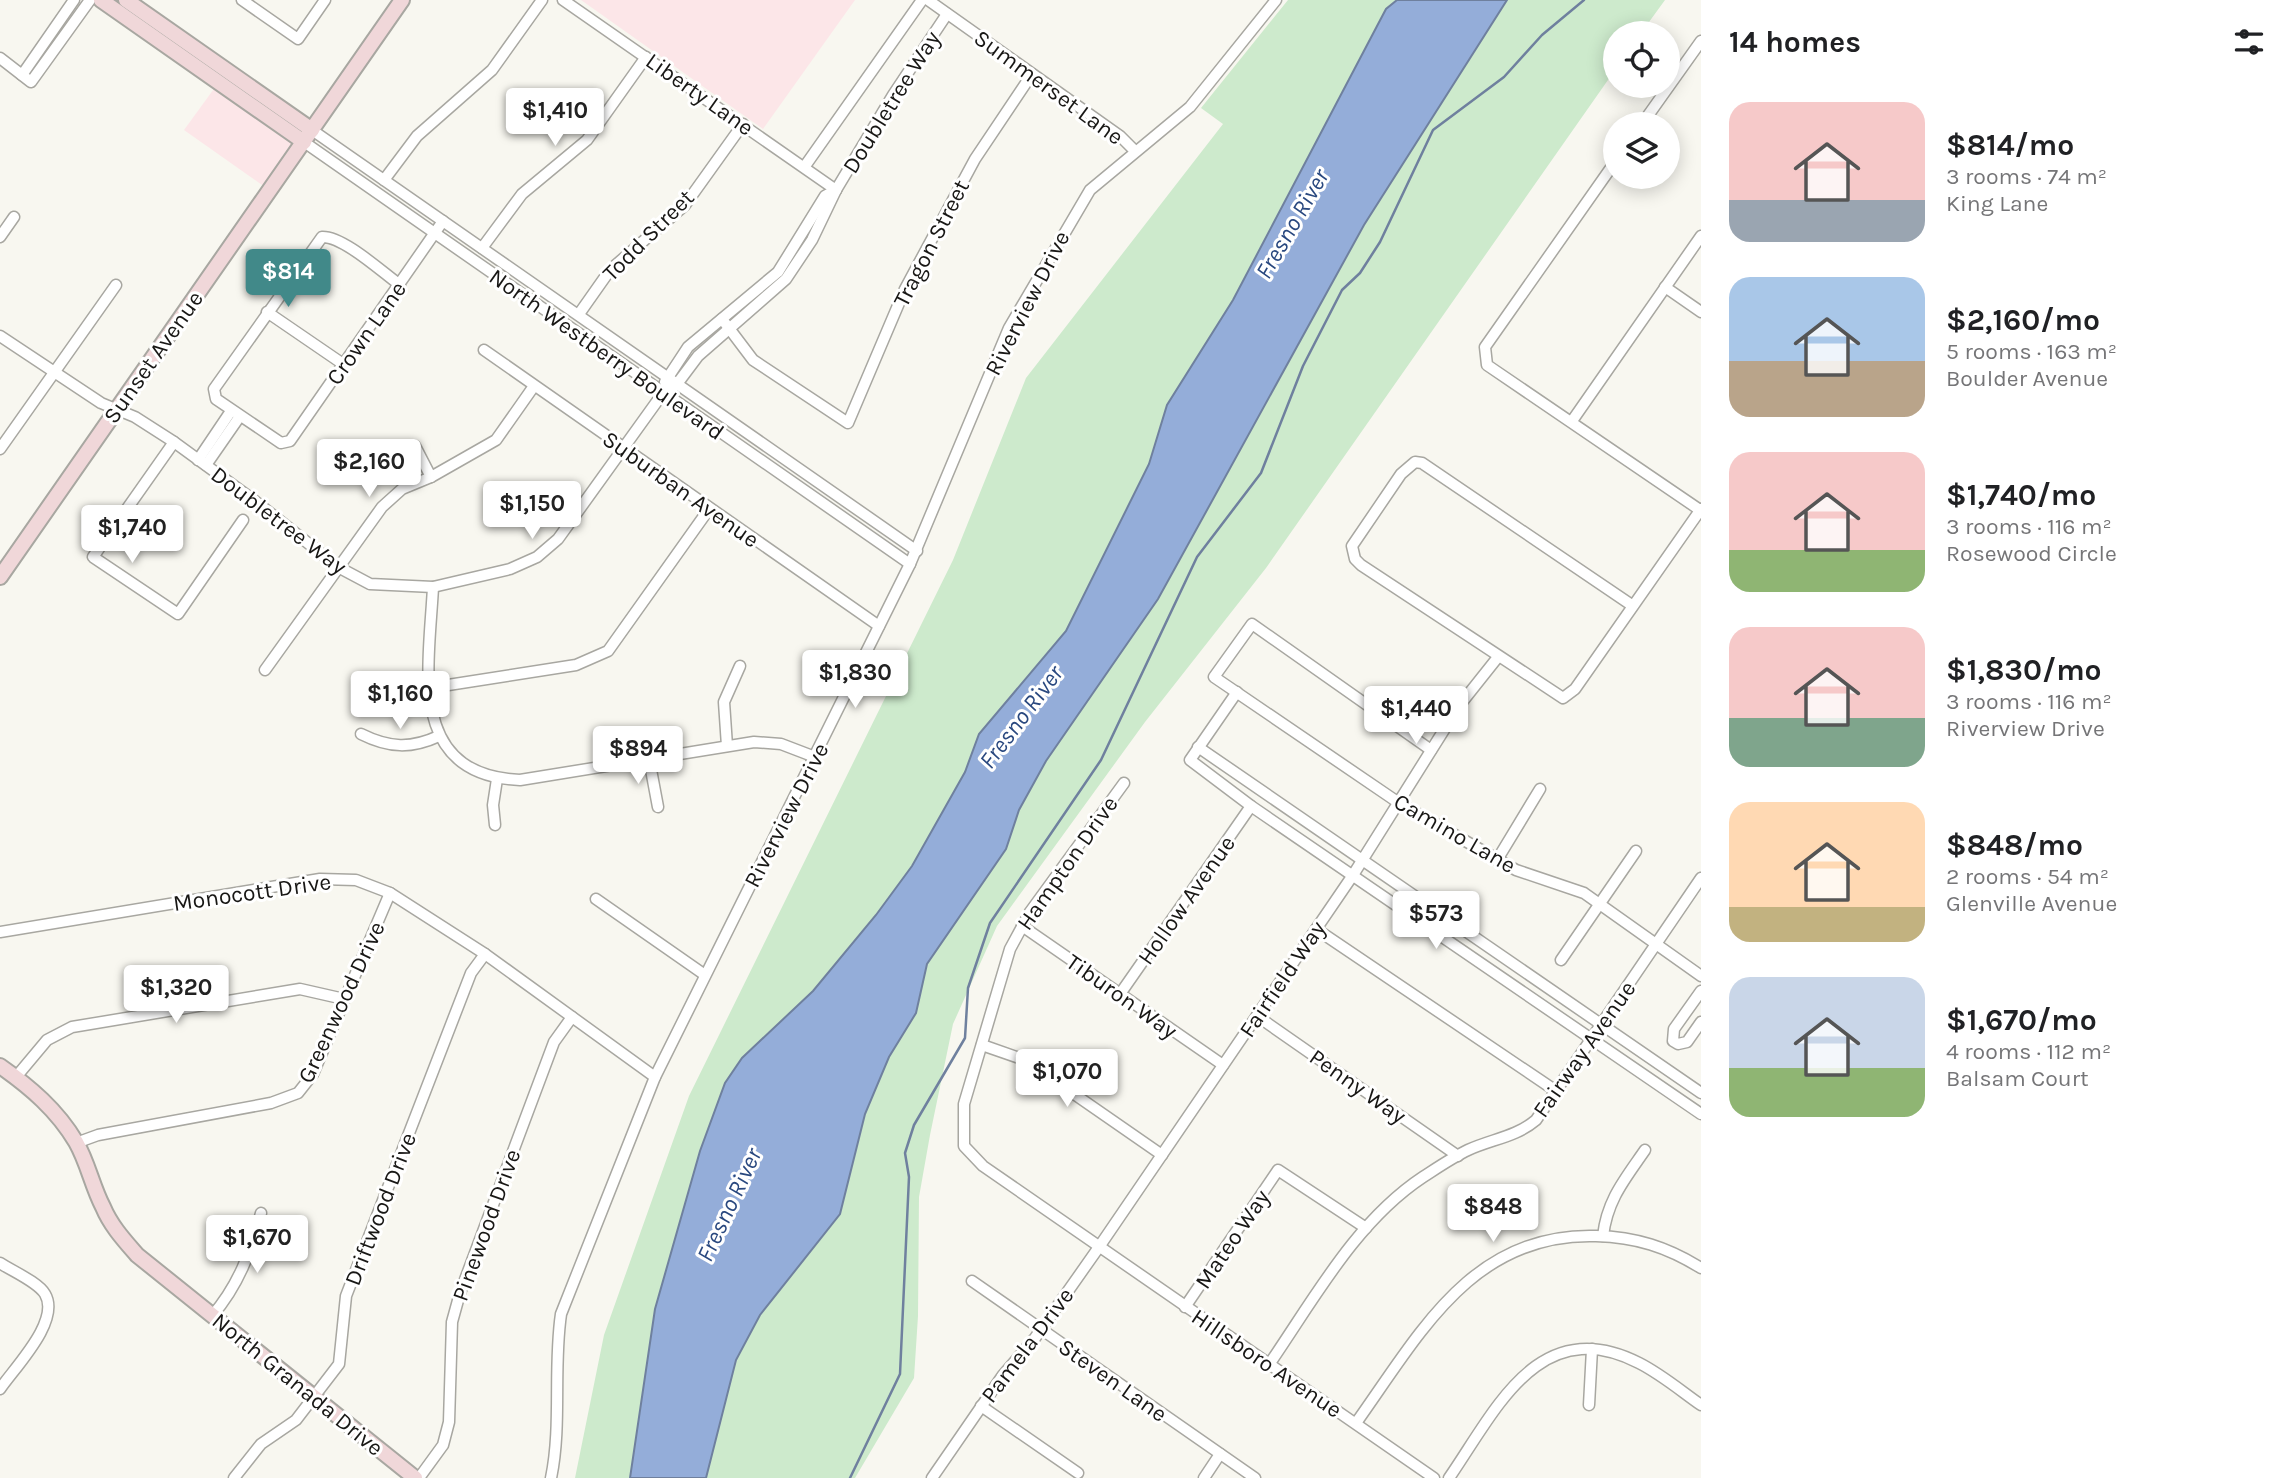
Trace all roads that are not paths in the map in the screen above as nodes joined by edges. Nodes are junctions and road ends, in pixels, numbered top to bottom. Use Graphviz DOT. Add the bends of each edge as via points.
graph roads {
  1 [pos="74,0"];
  2 [pos="90,0"];
  3 [pos="101,0"];
  4 [pos="126,0"];
  5 [pos="242,0"];
  6 [pos="325,0"];
  7 [pos="402,0"];
  8 [pos="542,0"];
  9 [pos="563,0"];
  10 [pos="922,0"];
  11 [pos="928,0"];
  12 [pos="1276,0"];
  13 [pos="947,14"];
  14 [pos="1701,41"];
  15 [pos="646,57"];
  16 [pos="0,58"];
  17 [pos="1032,74"];
  18 [pos="22,75"];
  19 [pos="1651,112"];
  20 [pos="743,124"];
  21 [pos="308,136"];
  22 [pos="1135,151"];
  23 [pos="805,166"];
  24 [pos="1603,179"];
  25 [pos="384,180"];
  26 [pos="836,190"];
  27 [pos="14,217"];
  28 [pos="443,220"];
  29 [pos="433,234"];
  30 [pos="1701,236"];
  31 [pos="0,237"];
  32 [pos="482,248"];
  33 [pos="116,285"];
  34 [pos="400,285"];
  35 [pos="1665,287"];
  36 [pos="267,312"];
  37 [pos="1701,312"];
  38 [pos="579,314"];
  39 [pos="722,319"];
  40 [pos="729,328"];
  41 [pos="0,336"];
  42 [pos="484,350"];
  43 [pos="343,364"];
  44 [pos="53,373"];
  45 [pos="666,376"];
  46 [pos="677,384"];
  47 [pos="534,386"];
  48 [pos="663,393"];
  49 [pos="118,408"];
  50 [pos="236,413"];
  51 [pos="1572,421"];
  52 [pos="174,442"];
  53 [pos="415,446"];
  54 [pos="623,448"];
  55 [pos="0,449"];
  56 [pos="202,463"];
  57 [pos="431,477"];
  58 [pos="709,509"];
  59 [pos="1701,510"];
  60 [pos="242,522"];
  61 [pos="917,551"];
  62 [pos="910,564"];
  63 [pos="338,567"];
  64 [pos="0,577"];
  65 [pos="433,587"];
  66 [pos="1633,606"];
  67 [pos="879,626"];
  68 [pos="1498,657"];
  69 [pos="740,666"];
  70 [pos="265,670"];
  71 [pos="429,688"];
  72 [pos="1237,692"];
  73 [pos="361,734"];
  74 [pos="439,736"];
  75 [pos="727,746"];
  76 [pos="1198,747"];
  77 [pos="1431,750"];
  78 [pos="815,757"];
  79 [pos="649,759"];
  80 [pos="497,779"];
  81 [pos="1124,783"];
  82 [pos="1541,789"];
  83 [pos="1399,803"];
  84 [pos="1251,806"];
  85 [pos="657,807"];
  86 [pos="495,825"];
  87 [pos="1636,851"];
  88 [pos="1497,859"];
  89 [pos="1362,862"];
  90 [pos="1353,875"];
  91 [pos="1701,878"];
  92 [pos="390,893"];
  93 [pos="596,899"];
  94 [pos="1600,904"];
  95 [pos="1022,926"];
  96 [pos="1317,929"];
  97 [pos="0,932"];
  98 [pos="1655,946"];
  99 [pos="485,954"];
  100 [pos="1561,960"];
  101 [pos="705,975"];
  102 [pos="1701,976"];
  103 [pos="1701,991"];
  104 [pos="1120,994"];
  105 [pos="344,999"];
  106 [pos="1257,1016"];
  107 [pos="572,1017"];
  108 [pos="1701,1022"];
  109 [pos="1601,1025"];
  110 [pos="1591,1038"];
  111 [pos="982,1045"];
  112 [pos="1223,1065"];
  113 [pos="0,1066"];
  114 [pos="16,1077"];
  115 [pos="655,1077"];
  116 [pos="1556,1091"];
  117 [pos="1701,1093"];
  118 [pos="1701,1114"];
  119 [pos="76,1143"];
  120 [pos="1645,1150"];
  121 [pos="1162,1155"];
  122 [pos="1458,1156"];
  123 [pos="261,1213"];
  124 [pos="1366,1228"];
  125 [pos="1604,1236"];
  126 [pos="1100,1247"];
  127 [pos="0,1263"];
  128 [pos="1700,1266"];
  129 [pos="972,1281"];
  130 [pos="1185,1307"];
  131 [pos="212,1316"];
  132 [pos="1041,1329"];
  133 [pos="1592,1349"];
  134 [pos="1268,1366"];
  135 [pos="0,1389"];
  136 [pos="315,1397"];
  137 [pos="1589,1405"];
  138 [pos="1701,1405"];
  139 [pos="981,1406"];
  140 [pos="1356,1423"];
  141 [pos="1220,1454"];
  142 [pos="1078,1473"];
  143 [pos="234,1478"];
  144 [pos="417,1478"];
  145 [pos="551,1478"];
  146 [pos="932,1478"];
  147 [pos="1204,1478"];
  148 [pos="1255,1478"];
  149 [pos="1434,1478"];
  150 [pos="1449,1478"];
  1 -- 18 [label="street"];
  2 -- 18 [label="street" via="32,82"];
  3 -- 21 [label="street"];
  4 -- 21 [label="street"];
  5 -- 6 [label="street" via="298,39"];
  7 -- 21 [label="street, Sunset Avenue"];
  8 -- 25 [label="street" via="492,70 416,136"];
  9 -- 15 [label="street, Liberty Lane"];
  10 -- 23 [label="street, Doubletree Way"];
  11 -- 13 [label="street, Summerset Lane"];
  12 -- 22 [label="street, Riverview Drive" via="1190,107"];
  13 -- 17 [label="street, Summerset Lane"];
  13 -- 26 [label="street, Doubletree Way"];
  14 -- 19 [label="street"];
  15 -- 20 [label="street, Liberty Lane"];
  15 -- 32 [label="street" via="587,140 523,194"];
  16 -- 18 [label="street"];
  17 -- 22 [label="street, Summerset Lane"];
  17 -- 40 [label="street, Tragon Street" via="975,159 905,289 848,423 753,360"];
  20 -- 23 [label="street, Liberty Lane"];
  20 -- 38 [label="street, Todd Street" via="685,205 610,270"];
  21 -- 25 [label="street, North Westberry Boulevard"];
  21 -- 29 [label="street, North Westberry Boulevard"];
  21 -- 49 [label="street, Sunset Avenue"];
  22 -- 61 [label="street, Riverview Drive" via="1100,179 1082,201 1009,328"];
  23 -- 26 [label="street, Liberty Lane"];
  24 -- 51 [label="street" via="1485,347 1487,365"];
  25 -- 28 [label="street, North Westberry Boulevard"];
  26 -- 39 [label="street, Doubletree Way" via="825,197 778,272"];
  26 -- 40 [label="street, Doubletree Way" via="812,240 786,279"];
  27 -- 31 [label="street"];
  28 -- 29 [label="street, Crown Lane"];
  28 -- 32 [label="street, North Westberry Boulevard"];
  29 -- 34 [label="street, Crown Lane"];
  29 -- 48 [label="street, North Westberry Boulevard"];
  30 -- 35 [label="street"];
  32 -- 38 [label="street, North Westberry Boulevard"];
  33 -- 44 [label="street"];
  34 -- 36 [label="street" via="342,243 322,237"];
  34 -- 43 [label="street, Crown Lane"];
  35 -- 37 [label="street"];
  35 -- 51 [label="street"];
  36 -- 43 [label="street"];
  36 -- 50 [label="street" via="213,394"];
  38 -- 45 [label="street, North Westberry Boulevard"];
  39 -- 40 [label="street"];
  39 -- 45 [label="street, Doubletree Way" via="688,347"];
  40 -- 46 [label="street, Doubletree Way" via="698,356"];
  41 -- 44 [label="street, Doubletree Way"];
  42 -- 47 [label="street, Suburban Avenue"];
  43 -- 50 [label="street, Crown Lane" via="285,443"];
  44 -- 49 [label="street, Doubletree Way" via="101,403"];
  44 -- 55 [label="street"];
  45 -- 46 [label="street, North Westberry Boulevard"];
  45 -- 48 [label="street, Doubletree Way"];
  46 -- 48 [label="street, Doubletree Way"];
  46 -- 61 [label="street, North Westberry Boulevard"];
  47 -- 54 [label="street, Suburban Avenue"];
  47 -- 57 [label="street" via="496,440"];
  48 -- 54 [label="street, Doubletree Way"];
  48 -- 62 [label="street, North Westberry Boulevard"];
  49 -- 52 [label="street, Doubletree Way"];
  49 -- 64 [label="street, Sunset Avenue"];
  50 -- 56 [label="street"];
  51 -- 59 [label="street"];
  52 -- 56 [label="street, Doubletree Way"];
  52 -- 60 [label="street" via="93,557 177,614"];
  53 -- 57 [label="street"];
  54 -- 58 [label="street, Suburban Avenue"];
  54 -- 65 [label="street, Doubletree Way" via="558,539 537,557 510,569"];
  56 -- 63 [label="street, Doubletree Way"];
  57 -- 63 [label="street" via="402,489 382,507"];
  58 -- 67 [label="street, Suburban Avenue"];
  58 -- 71 [label="street" via="608,650 576,665"];
  59 -- 66 [label="street"];
  61 -- 62 [label="street, Riverview Drive"];
  62 -- 67 [label="street, Riverview Drive"];
  63 -- 65 [label="street, Doubletree Way" via="370,584"];
  63 -- 70 [label="street"];
  65 -- 71 [label="street"];
  66 -- 68 [label="street" via="1563,698"];
  66 -- 68 [label="street" via="1429,467 1415,462 1401,474 1356,538 1352,546 1355,559"];
  67 -- 78 [label="street, Riverview Drive"];
  68 -- 77 [label="street, Fairfield Way"];
  69 -- 75 [label="street" via="724,702"];
  71 -- 74 [label="street"];
  72 -- 76 [label="street"];
  72 -- 77 [label="street, Camino Lane" via="1214,677 1252,624"];
  72 -- 83 [label="street, Camino Lane"];
  73 -- 74 [label="street" via="400,747"];
  74 -- 80 [label="street" via="467,766"];
  75 -- 78 [label="street" via="781,744"];
  75 -- 79 [label="street"];
  76 -- 84 [label="street" via="1190,760"];
  76 -- 89 [label="street"];
  77 -- 83 [label="street, Fairfield Way"];
  78 -- 101 [label="street, Riverview Drive"];
  79 -- 80 [label="street" via="520,780"];
  79 -- 85 [label="street"];
  80 -- 86 [label="street"];
  81 -- 95 [label="street, Hampton Drive"];
  82 -- 88 [label="street"];
  83 -- 88 [label="street, Camino Lane"];
  83 -- 89 [label="street, Fairfield Way"];
  84 -- 90 [label="street"];
  84 -- 104 [label="street, Hollow Avenue"];
  87 -- 94 [label="street"];
  88 -- 94 [label="street, Camino Lane" via="1584,893"];
  89 -- 90 [label="street, Fairfield Way"];
  89 -- 109 [label="street"];
  90 -- 96 [label="street, Fairfield Way"];
  90 -- 110 [label="street"];
  91 -- 98 [label="street, Fairway Avenue"];
  92 -- 97 [label="street, Monocott Drive" via="356,880 320,880"];
  92 -- 99 [label="street, Monocott Drive"];
  92 -- 105 [label="street, Greenwood Drive"];
  93 -- 101 [label="street"];
  94 -- 98 [label="street, Camino Lane"];
  94 -- 100 [label="street"];
  95 -- 104 [label="street, Tiburon Way"];
  95 -- 111 [label="street, Hampton Drive" via="1010,949"];
  96 -- 106 [label="street, Fairfield Way"];
  96 -- 116 [label="street"];
  98 -- 102 [label="street, Camino Lane"];
  98 -- 109 [label="street, Fairway Avenue"];
  99 -- 107 [label="street, Monocott Drive"];
  99 -- 136 [label="street, Driftwood Drive" via="471,973 346,1296 339,1364"];
  101 -- 115 [label="street, Riverview Drive"];
  103 -- 108 [label="street" via="1674,1029 1673,1041 1687,1042"];
  104 -- 112 [label="street, Tiburon Way"];
  105 -- 114 [label="street" via="300,989 72,1027 47,1040"];
  105 -- 119 [label="street, Greenwood Drive" via="313,1074 298,1093 271,1103"];
  106 -- 112 [label="street, Fairfield Way"];
  106 -- 122 [label="street, Penny Way"];
  107 -- 115 [label="street, Monocott Drive"];
  107 -- 144 [label="street, Pinewood Drive" via="554,1042 460,1293 452,1322 449,1422 443,1445"];
  109 -- 110 [label="street, Fairway Avenue"];
  109 -- 117 [label="street"];
  110 -- 116 [label="street, Fairway Avenue"];
  110 -- 118 [label="street"];
  111 -- 121 [label="street" via="1025,1060"];
  111 -- 126 [label="street, Hampton Drive" via="962,1116 964,1146 984,1166"];
  112 -- 121 [label="street, Fairfield Way"];
  113 -- 114 [label="street, North Granada Drive"];
  114 -- 119 [label="street, North Granada Drive" via="55,1114"];
  115 -- 145 [label="street, Riverview Drive" via="561,1314"];
  116 -- 122 [label="street, Fairway Avenue" via="1527,1127"];
  119 -- 131 [label="street, North Granada Drive" via="115,1229 138,1255"];
  120 -- 125 [label="street" via="1609,1205"];
  121 -- 126 [label="street, Fairfield Way"];
  122 -- 124 [label="street, Fairway Avenue" via="1420,1179"];
  123 -- 131 [label="street" via="238,1279"];
  124 -- 130 [label="street, Mateo Way" via="1278,1170"];
  124 -- 134 [label="street, Fairway Avenue"];
  125 -- 128 [label="street" via="1656,1244"];
  125 -- 140 [label="street" via="1539,1241 1516,1249 1468,1280 1426,1325"];
  126 -- 130 [label="street, Hillsboro Avenue"];
  126 -- 132 [label="street, Pamela Drive"];
  127 -- 135 [label="street" via="45,1293 50,1310 45,1327"];
  129 -- 132 [label="street, Steven Lane"];
  130 -- 134 [label="street, Hillsboro Avenue"];
  131 -- 136 [label="street, North Granada Drive"];
  132 -- 139 [label="street, Pamela Drive"];
  132 -- 141 [label="street, Steven Lane"];
  133 -- 137 [label="street"];
  133 -- 138 [label="street" via="1641,1363"];
  133 -- 150 [label="street" via="1567,1349 1529,1368"];
  134 -- 140 [label="street, Hillsboro Avenue"];
  136 -- 143 [label="street, Driftwood Drive" via="296,1420 253,1451"];
  136 -- 144 [label="street, North Granada Drive"];
  139 -- 142 [label="street"];
  139 -- 146 [label="street, Pamela Drive"];
  140 -- 149 [label="street, Hillsboro Avenue"];
  141 -- 147 [label="street"];
  141 -- 148 [label="street, Steven Lane"];
}
